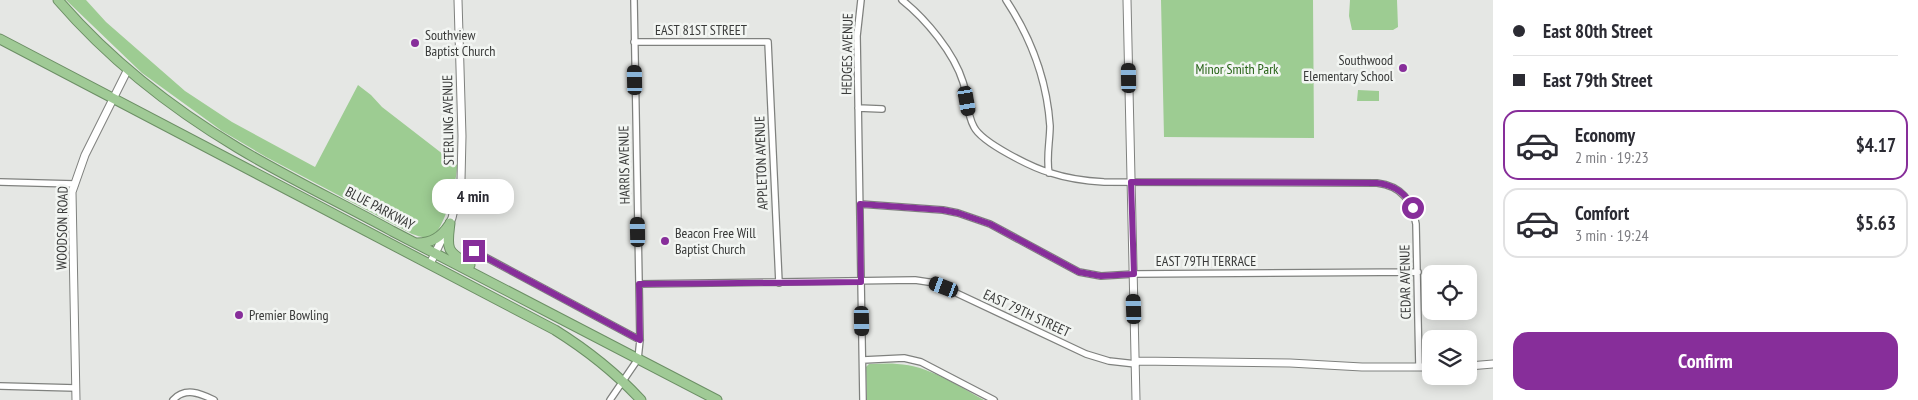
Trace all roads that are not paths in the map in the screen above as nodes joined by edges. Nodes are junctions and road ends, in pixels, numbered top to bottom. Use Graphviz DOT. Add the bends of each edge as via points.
graph roads {
  1 [pos="58,0"];
  2 [pos="458,0"];
  3 [pos="634,0"];
  4 [pos="861,0"];
  5 [pos="902,0"];
  6 [pos="1006,0"];
  7 [pos="1127,0"];
  8 [pos="0,39"];
  9 [pos="770,41"];
  10 [pos="634,42"];
  11 [pos="128,69"];
  12 [pos="113,98"];
  13 [pos="858,108"];
  14 [pos="882,109"];
  15 [pos="1049,173"];
  16 [pos="0,182"];
  17 [pos="1131,182"];
  18 [pos="75,184"];
  19 [pos="860,204"];
  20 [pos="450,222"];
  21 [pos="414,242"];
  22 [pos="474,251"];
  23 [pos="436,254"];
  24 [pos="430,264"];
  25 [pos="1418,272"];
  26 [pos="1134,274"];
  27 [pos="861,282"];
  28 [pos="494,283"];
  29 [pos="778,283"];
  30 [pos="639,284"];
  31 [pos="640,340"];
  32 [pos="638,359"];
  33 [pos="863,360"];
  34 [pos="1136,363"];
  35 [pos="1493,364"];
  36 [pos="1477,365"];
  37 [pos="1419,367"];
  38 [pos="623,380"];
  39 [pos="0,386"];
  40 [pos="76,388"];
  41 [pos="76,400"];
  42 [pos="173,400"];
  43 [pos="214,400"];
  44 [pos="610,400"];
  45 [pos="641,400"];
  46 [pos="717,400"];
  47 [pos="863,400"];
  48 [pos="994,400"];
  49 [pos="1136,400"];
  1 -- 11 [label="highway, BLUE PARKWAY"];
  2 -- 20 [label="street, STERLING AVENUE" via="462,161 458,197"];
  3 -- 10 [label="street, HARRIS AVENUE"];
  4 -- 13 [label="street, HEDGES AVENUE" via="857,36"];
  5 -- 15 [label="street" via="926,24 953,62 964,82 970,119 980,136"];
  6 -- 15 [label="street" via="1034,53 1045,89 1050,126"];
  7 -- 17 [label="street"];
  8 -- 12 [label="highway, BLUE PARKWAY"];
  9 -- 10 [label="street, EAST 81ST STREET"];
  9 -- 29 [label="street, APPLETON AVENUE"];
  10 -- 30 [label="street, HARRIS AVENUE"];
  11 -- 12 [label="street, WOODSON ROAD"];
  11 -- 21 [label="highway, BLUE PARKWAY" via="172,104 238,148"];
  12 -- 18 [label="street, WOODSON ROAD" via="84,155"];
  12 -- 24 [label="highway, BLUE PARKWAY"];
  13 -- 14 [label="street, HEDGES AVENUE"];
  13 -- 19 [label="street, HEDGES AVENUE"];
  15 -- 17 [label="street" via="1087,181"];
  16 -- 18 [label="street"];
  17 -- 25 [label="street, CEDAR AVENUE" via="1377,183 1393,187 1407,198 1413,208"];
  17 -- 26 [label="street"];
  18 -- 40 [label="street, WOODSON ROAD" via="72,192"];
  19 -- 26 [label="street, EAST 79TH TERRACE" via="958,213 990,224 1079,272 1101,276"];
  19 -- 27 [label="street, HEDGES AVENUE"];
  20 -- 21 [label="highway" via="434,240"];
  20 -- 23 [label="street, STERLING AVENUE"];
  20 -- 28 [label="highway" via="450,251"];
  21 -- 23 [label="highway, BLUE PARKWAY"];
  22 -- 31 [label="street"];
  23 -- 24 [label="street, STERLING AVENUE"];
  23 -- 28 [label="highway, BLUE PARKWAY"];
  24 -- 38 [label="highway, BLUE PARKWAY" via="555,330"];
  25 -- 26 [label="street, EAST 79TH TERRACE"];
  25 -- 37 [label="street, CEDAR AVENUE"];
  26 -- 34 [label="street"];
  27 -- 29 [label="street, EAST 79TH STREET"];
  27 -- 33 [label="street, HEDGES AVENUE"];
  27 -- 34 [label="street, EAST 79TH STREET" via="915,280 935,283 1086,354 1109,361"];
  28 -- 32 [label="highway, BLUE PARKWAY"];
  29 -- 30 [label="street, EAST 79TH STREET"];
  30 -- 31 [label="street, HARRIS AVENUE"];
  31 -- 32 [label="street, HARRIS AVENUE"];
  32 -- 38 [label="street"];
  32 -- 46 [label="highway, BLUE PARKWAY"];
  33 -- 47 [label="street, HEDGES AVENUE"];
  33 -- 48 [label="street" via="904,358 922,362"];
  34 -- 37 [label="street, EAST 79TH STREET"];
  34 -- 49 [label="street"];
  35 -- 36 [label="street"];
  38 -- 44 [label="street"];
  38 -- 45 [label="highway, BLUE PARKWAY"];
  39 -- 40 [label="street"];
  40 -- 41 [label="street, WOODSON ROAD"];
  42 -- 43 [label="street" via="190,392"];
}
